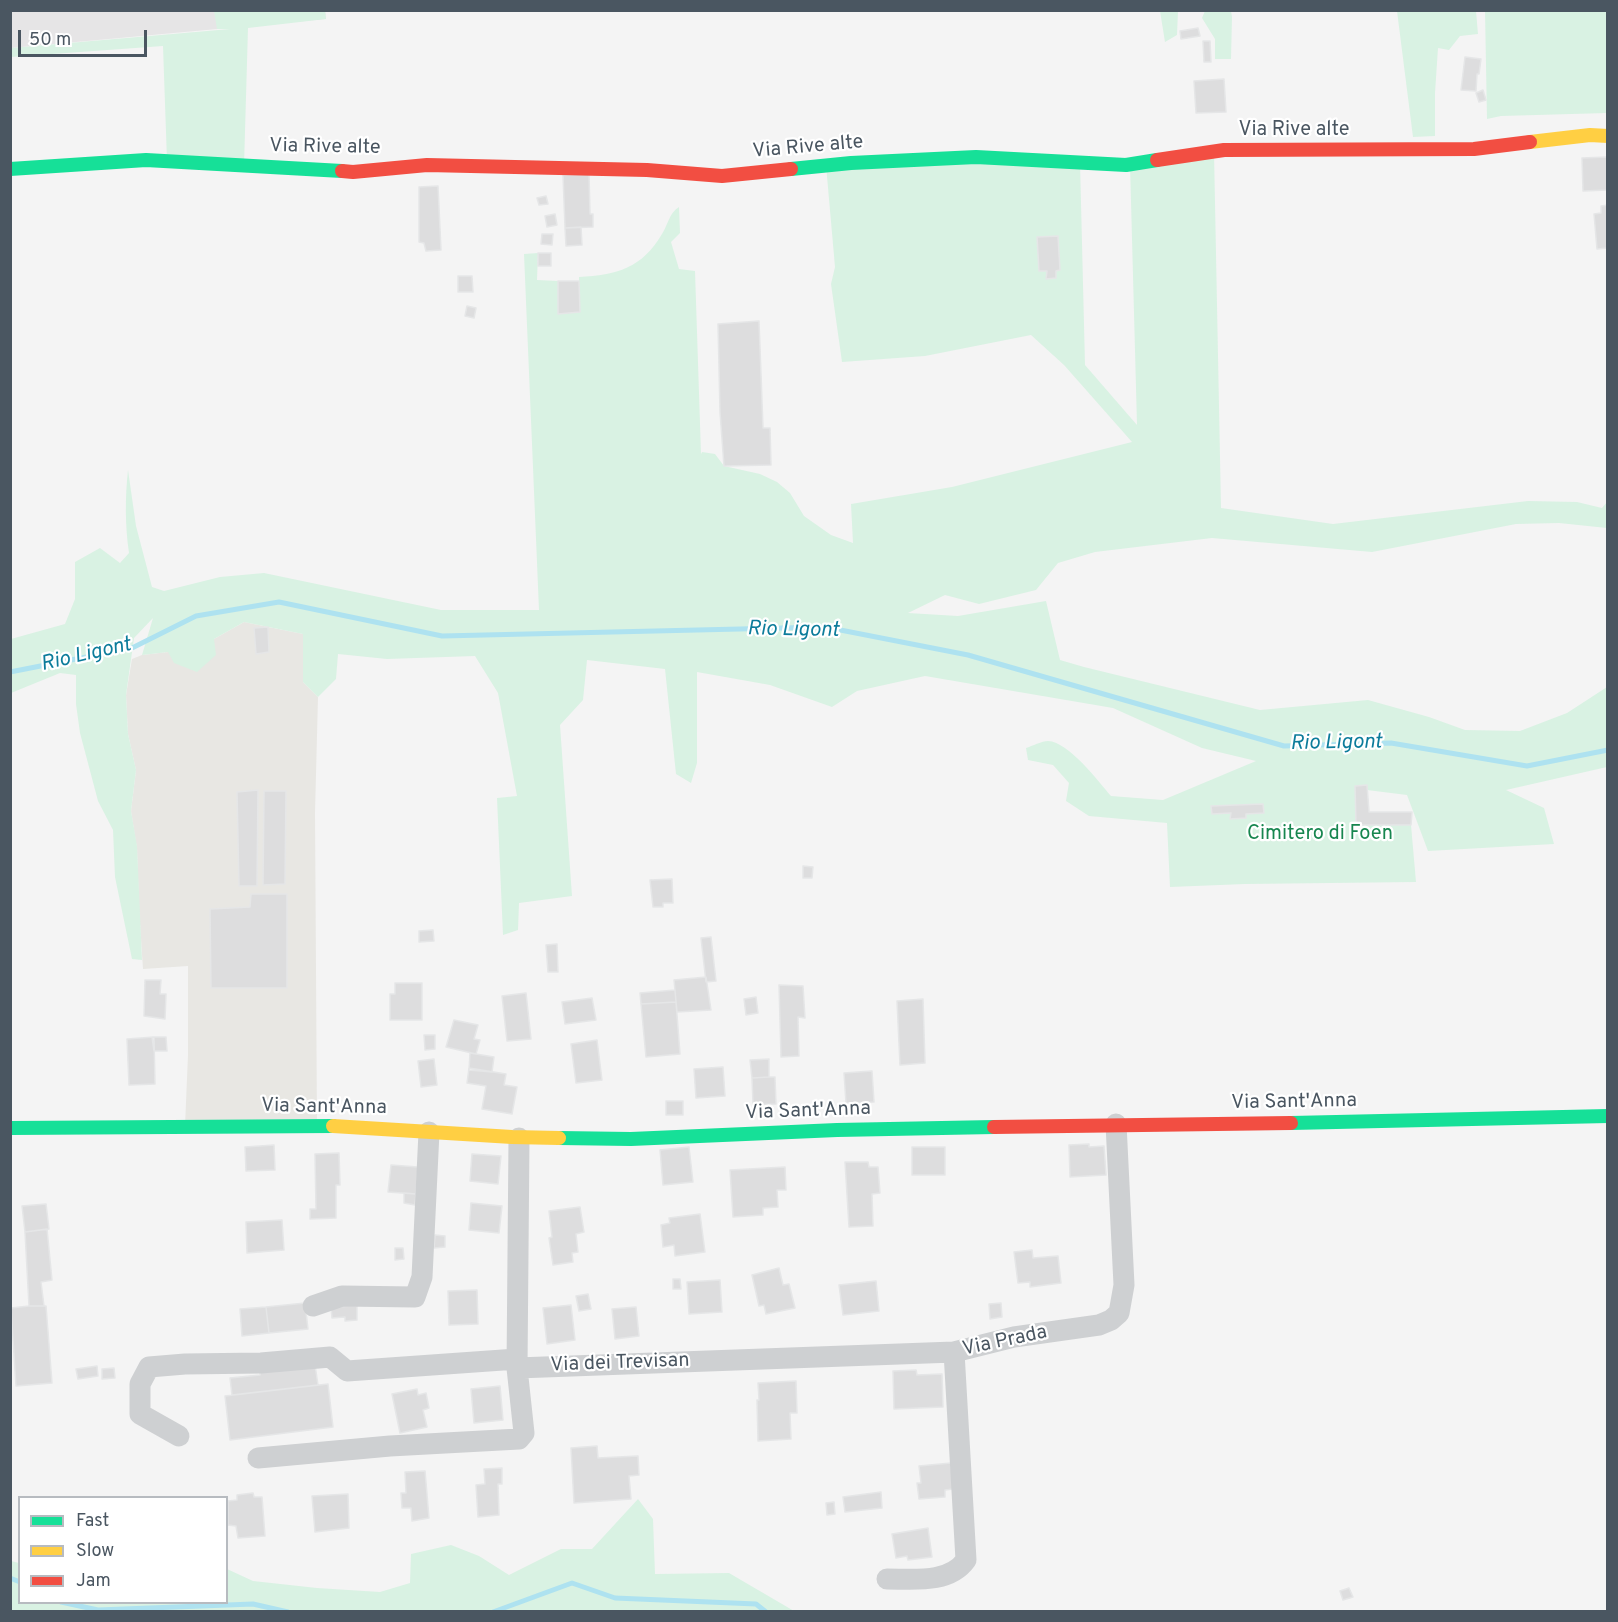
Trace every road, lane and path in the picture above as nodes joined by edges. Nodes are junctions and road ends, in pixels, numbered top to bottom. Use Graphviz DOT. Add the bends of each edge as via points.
graph roads {
  1 [pos="1608,136"];
  2 [pos="10,169"];
  3 [pos="1608,1116"];
  4 [pos="1116,1124"];
  5 [pos="10,1128"];
  6 [pos="429,1132"];
  7 [pos="519,1137"];
  8 [pos="313,1306"];
  9 [pos="954,1352"];
  10 [pos="517,1363"];
  11 [pos="179,1436"];
  12 [pos="258,1458"];
  13 [pos="886,1579"];
  1 -- 2 [label="main road, Via Rive alte" via="1474,149 1224,150 1126,165 976,158 852,163 722,176 647,170 427,165 353,172 146,160"];
  3 -- 4 [label="main road, Via Sant'Anna"];
  4 -- 7 [label="main road, Via Sant'Anna" via="631,1139"];
  4 -- 9 [label="street, Via Prada" via="1124,1285 1119,1313 1099,1325 1014,1337"];
  5 -- 6 [label="main road, Via Sant'Anna" via="339,1125"];
  6 -- 7 [label="main road, Via Sant'Anna"];
  6 -- 8 [label="street" via="422,1277 415,1297 342,1296"];
  7 -- 10 [label="street"];
  9 -- 10 [label="street, Via dei Trevisan"];
  9 -- 13 [label="street, Via Prada" via="966,1560 947,1576"];
  10 -- 11 [label="street, Via dei Trevisan" via="347,1371 330,1357 149,1367 140,1384 140,1414"];
  10 -- 12 [label="street" via="524,1433 519,1439"];
}
